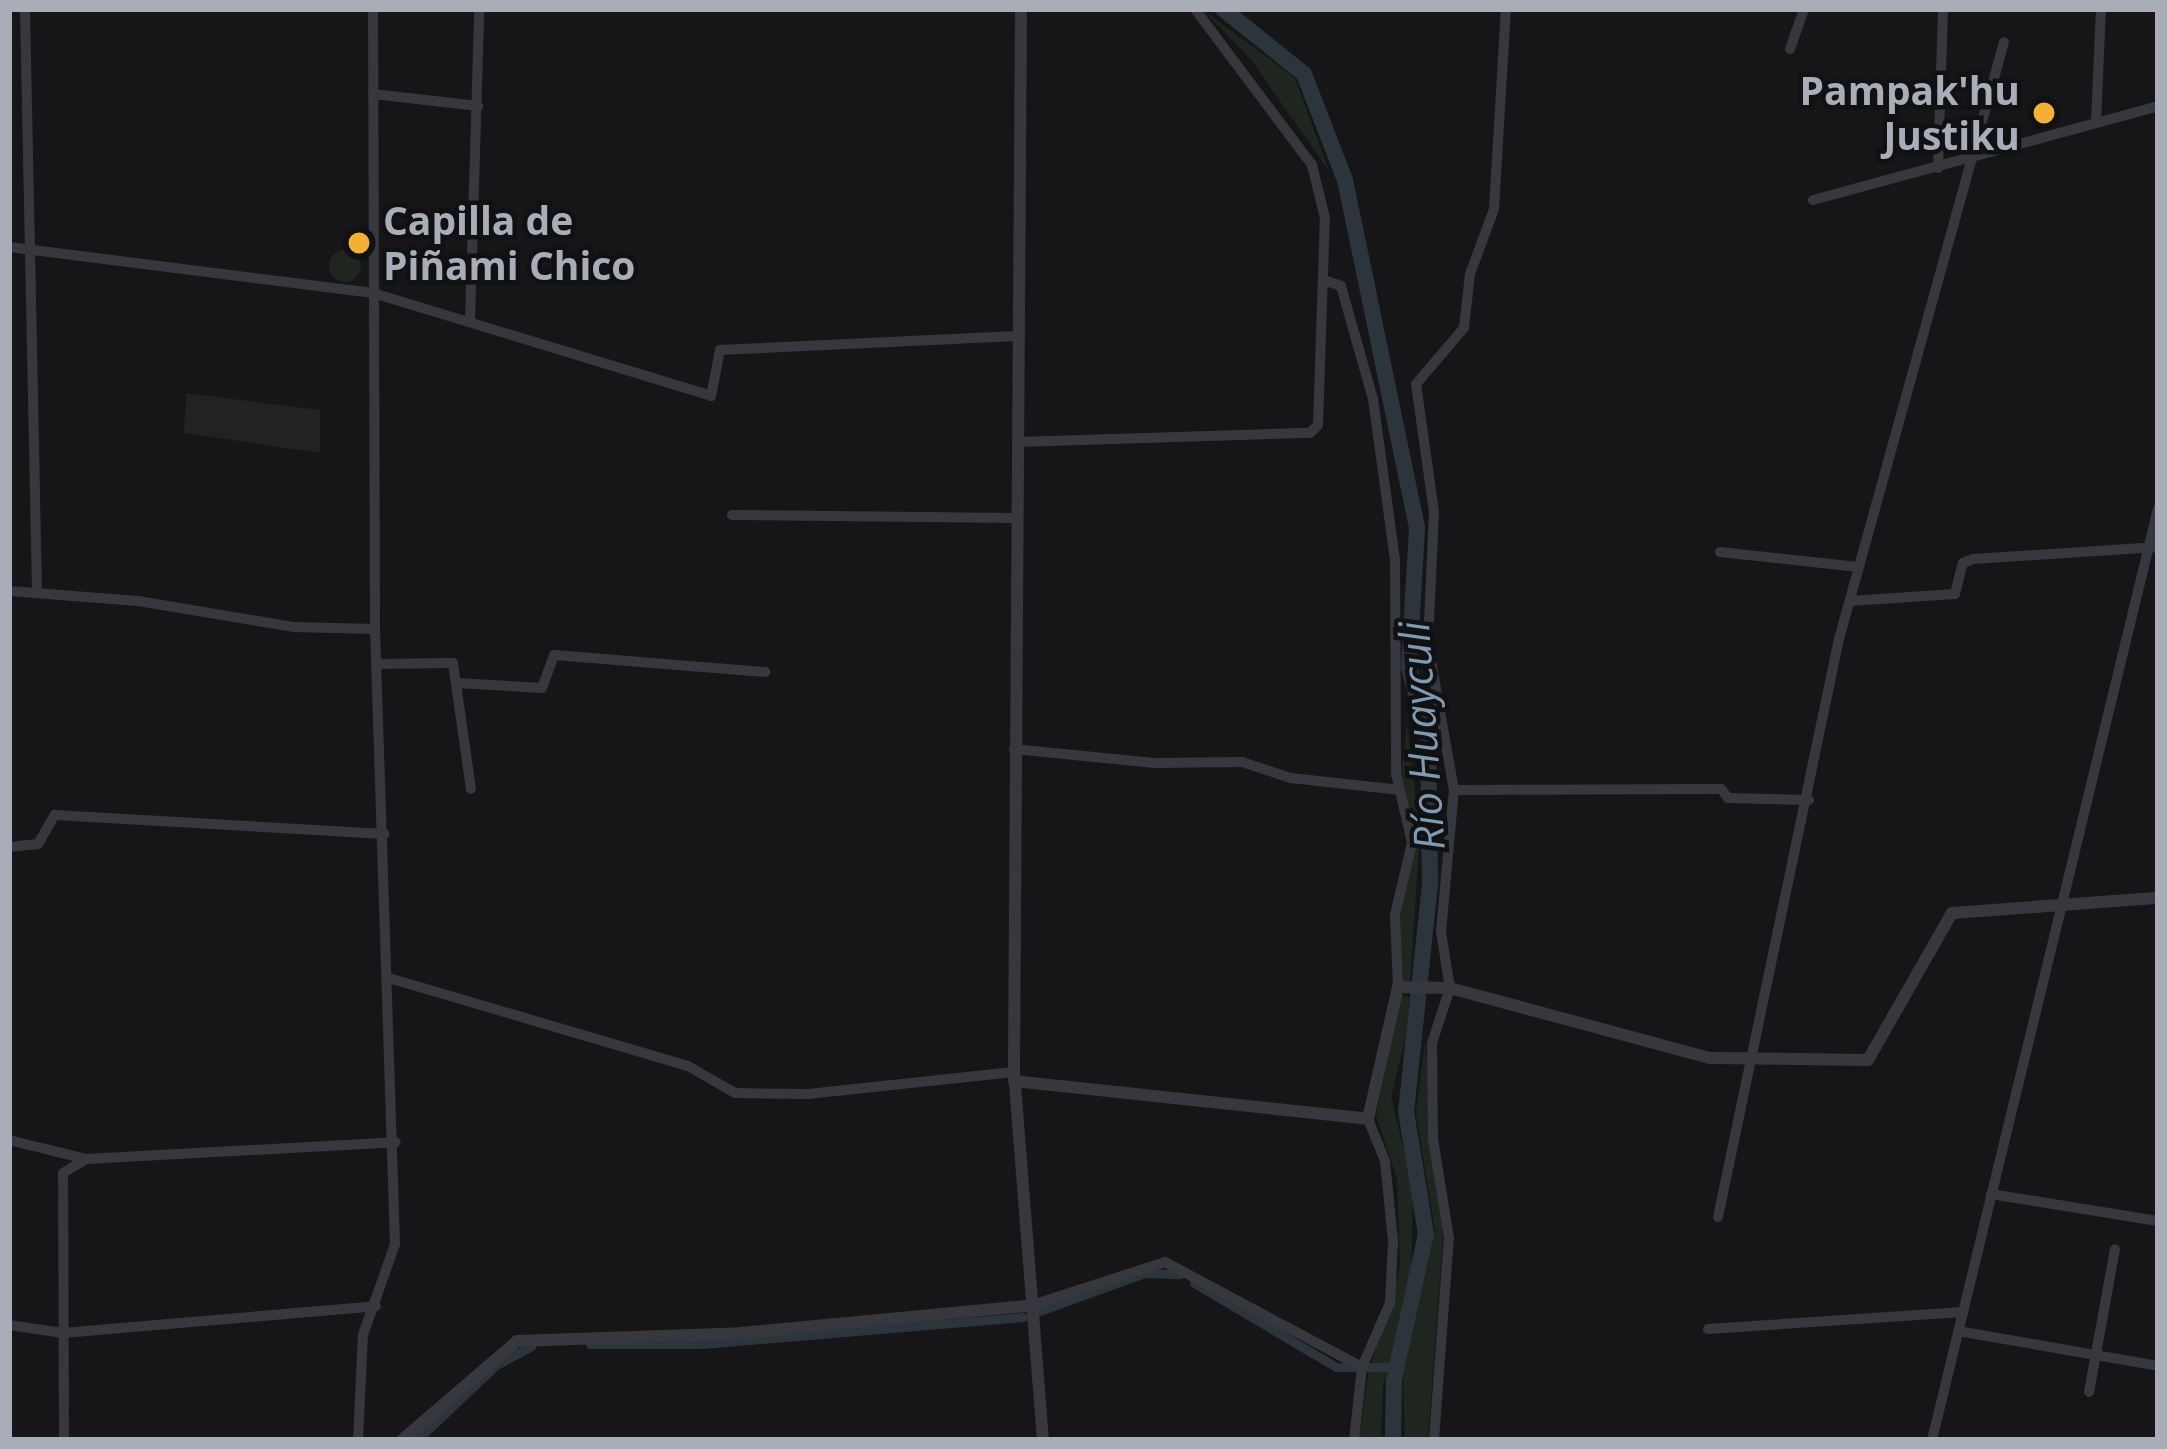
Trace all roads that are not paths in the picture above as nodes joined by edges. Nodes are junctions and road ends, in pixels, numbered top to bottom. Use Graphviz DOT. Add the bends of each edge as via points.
graph roads {
  1 [pos="25,9"];
  2 [pos="373,9"];
  3 [pos="1021,9"];
  4 [pos="1195,9"];
  5 [pos="1505,9"];
  6 [pos="1804,9"];
  7 [pos="1943,9"];
  8 [pos="2102,9"];
  9 [pos="479,13"];
  10 [pos="2004,43"];
  11 [pos="1790,49"];
  12 [pos="373,94"];
  13 [pos="478,106"];
  14 [pos="2158,106"];
  15 [pos="2096,123"];
  16 [pos="1973,160"];
  17 [pos="1937,168"];
  18 [pos="1813,200"];
  19 [pos="9,247"];
  20 [pos="31,248"];
  21 [pos="1323,280"];
  22 [pos="373,293"];
  23 [pos="470,321"];
  24 [pos="1017,336"];
  25 [pos="1017,442"];
  26 [pos="2158,509"];
  27 [pos="732,515"];
  28 [pos="1013,518"];
  29 [pos="2153,547"];
  30 [pos="1720,552"];
  31 [pos="1858,566"];
  32 [pos="9,591"];
  33 [pos="38,592"];
  34 [pos="1850,601"];
  35 [pos="375,629"];
  36 [pos="376,664"];
  37 [pos="765,672"];
  38 [pos="456,683"];
  39 [pos="1014,749"];
  40 [pos="471,789"];
  41 [pos="1400,790"];
  42 [pos="1454,790"];
  43 [pos="1809,800"];
  44 [pos="384,834"];
  45 [pos="9,848"];
  46 [pos="2158,898"];
  47 [pos="2062,905"];
  48 [pos="389,978"];
  49 [pos="1402,987"];
  50 [pos="1445,988"];
  51 [pos="1750,1060"];
  52 [pos="1014,1076"];
  53 [pos="1368,1118"];
  54 [pos="9,1140"];
  55 [pos="395,1142"];
  56 [pos="86,1159"];
  57 [pos="1991,1194"];
  58 [pos="1718,1217"];
  59 [pos="2158,1221"];
  60 [pos="2115,1249"];
  61 [pos="376,1306"];
  62 [pos="1029,1306"];
  63 [pos="1963,1312"];
  64 [pos="9,1325"];
  65 [pos="1708,1329"];
  66 [pos="1958,1331"];
  67 [pos="63,1333"];
  68 [pos="2098,1356"];
  69 [pos="2158,1366"];
  70 [pos="1362,1367"];
  71 [pos="2089,1392"];
  72 [pos="64,1440"];
  73 [pos="358,1440"];
  74 [pos="402,1440"];
  75 [pos="1043,1440"];
  76 [pos="1354,1440"];
  77 [pos="1434,1440"];
  78 [pos="1933,1440"];
  1 -- 20 [label="street"];
  2 -- 12 [label="street"];
  3 -- 24 [label="street"];
  4 -- 21 [label="street" via="1312,165 1325,218"];
  5 -- 42 [label="street" via="1493,208 1470,274 1463,328 1416,384 1434,512 1428,644"];
  6 -- 11 [label="street"];
  7 -- 17 [label="street"];
  8 -- 15 [label="street"];
  9 -- 13 [label="street"];
  10 -- 16 [label="street"];
  12 -- 13 [label="street"];
  12 -- 22 [label="street"];
  13 -- 23 [label="street"];
  14 -- 15 [label="street"];
  15 -- 16 [label="street"];
  16 -- 17 [label="street"];
  16 -- 31 [label="street"];
  17 -- 18 [label="street"];
  19 -- 20 [label="street"];
  20 -- 22 [label="street"];
  20 -- 33 [label="street"];
  21 -- 25 [label="street" via="1318,425 1310,433"];
  21 -- 41 [label="street" via="1341,286 1373,399 1395,560"];
  22 -- 23 [label="street"];
  22 -- 35 [label="street"];
  23 -- 24 [label="street" via="711,396 720,350"];
  24 -- 25 [label="street"];
  25 -- 28 [label="street"];
  26 -- 29 [label="street"];
  27 -- 28 [label="street"];
  28 -- 39 [label="street"];
  29 -- 34 [label="street" via="1973,559 1964,563 1955,594"];
  29 -- 47 [label="street"];
  30 -- 31 [label="street"];
  31 -- 34 [label="street"];
  32 -- 33 [label="street"];
  33 -- 35 [label="street" via="293,627"];
  34 -- 43 [label="street"];
  35 -- 36 [label="street"];
  36 -- 38 [label="street" via="453,663"];
  36 -- 44 [label="street"];
  37 -- 38 [label="street" via="554,655 542,688"];
  38 -- 40 [label="street"];
  39 -- 41 [label="street" via="1242,762 1291,778"];
  39 -- 52 [label="street"];
  41 -- 49 [label="street" via="1412,843 1395,915"];
  42 -- 43 [label="street" via="1721,789 1728,798"];
  42 -- 50 [label="street" via="1441,932"];
  43 -- 51 [label="street"];
  44 -- 45 [label="street" via="55,815 38,844"];
  44 -- 48 [label="street"];
  46 -- 47 [label="street"];
  47 -- 51 [label="street" via="1952,914 1868,1060"];
  47 -- 57 [label="street"];
  48 -- 52 [label="street" via="688,1066 735,1093"];
  48 -- 55 [label="street"];
  49 -- 50 [label="street"];
  49 -- 53 [label="street"];
  50 -- 51 [label="street" via="1679,1051"];
  50 -- 77 [label="street" via="1432,1043 1433,1139 1449,1238"];
  51 -- 58 [label="street"];
  52 -- 53 [label="street"];
  52 -- 62 [label="street"];
  53 -- 70 [label="street" via="1385,1161 1394,1241 1390,1304"];
  54 -- 56 [label="street"];
  55 -- 56 [label="street"];
  55 -- 61 [label="street" via="395,1244"];
  56 -- 67 [label="street" via="63,1173"];
  57 -- 59 [label="street"];
  57 -- 63 [label="street"];
  60 -- 68 [label="street"];
  61 -- 67 [label="street"];
  61 -- 73 [label="street" via="363,1335"];
  62 -- 70 [label="street" via="1165,1262"];
  62 -- 74 [label="street" via="741,1333 532,1340 495,1357"];
  62 -- 75 [label="street"];
  63 -- 65 [label="street"];
  63 -- 66 [label="street"];
  64 -- 67 [label="street"];
  66 -- 68 [label="street"];
  66 -- 78 [label="street"];
  67 -- 72 [label="street"];
  68 -- 69 [label="street"];
  68 -- 71 [label="street"];
  70 -- 76 [label="street"];
}
